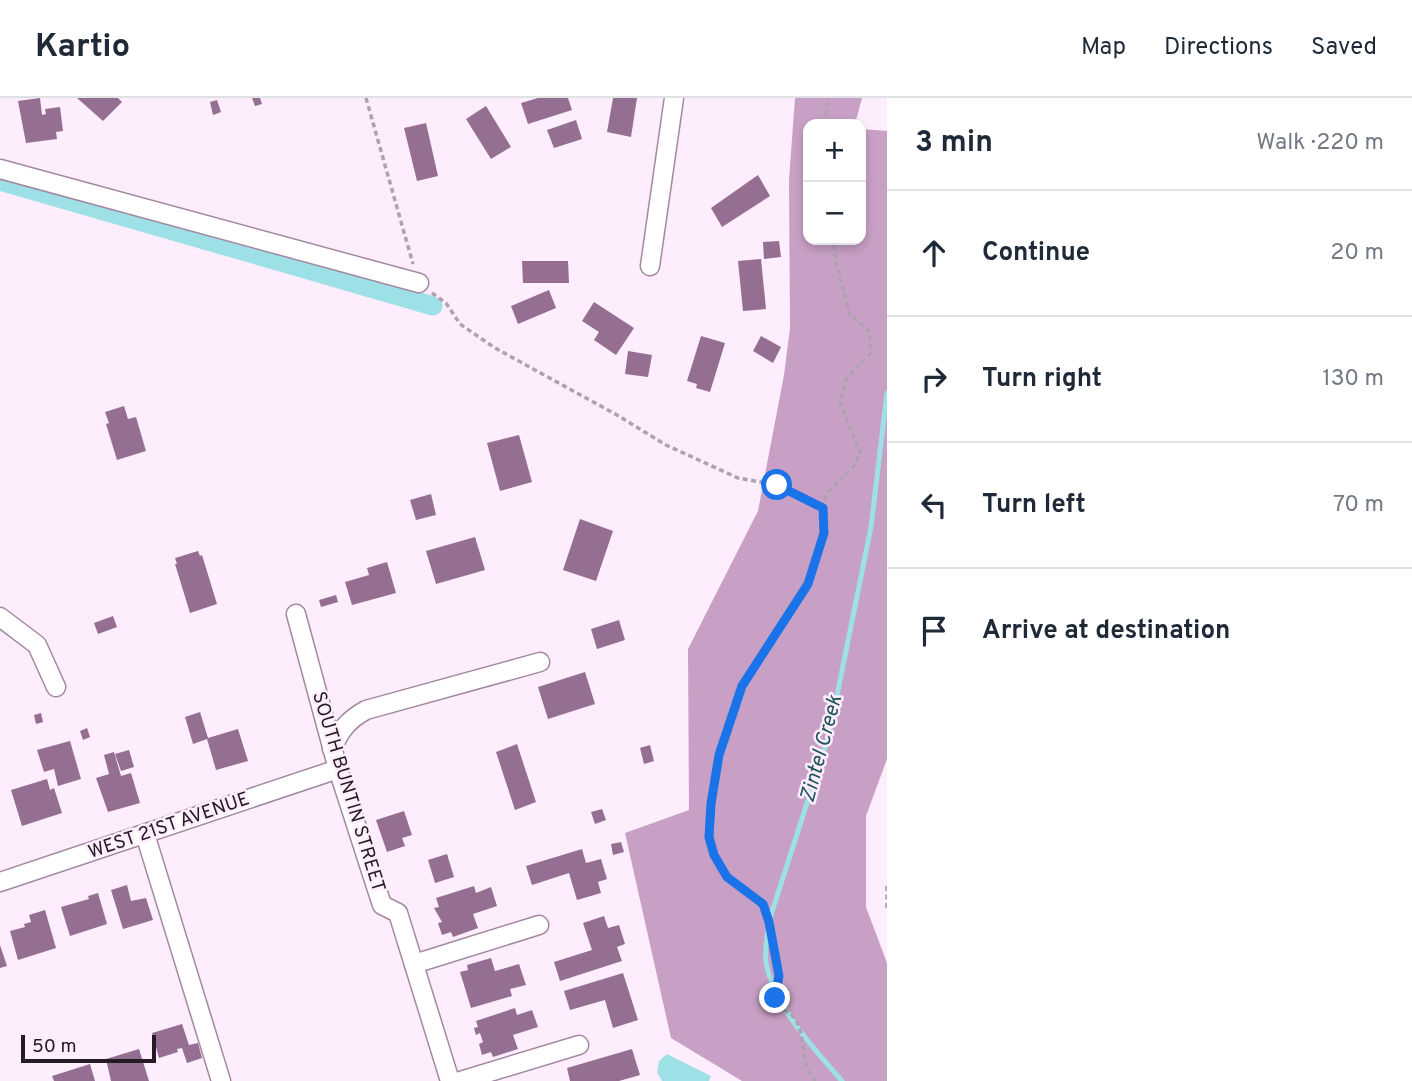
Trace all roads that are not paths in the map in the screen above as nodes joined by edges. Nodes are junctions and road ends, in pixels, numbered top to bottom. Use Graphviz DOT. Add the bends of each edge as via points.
graph roads {
  1 [pos="674,98"];
  2 [pos="0,169"];
  3 [pos="650,266"];
  4 [pos="419,283"];
  5 [pos="296,614"];
  6 [pos="0,617"];
  7 [pos="540,662"];
  8 [pos="57,687"];
  9 [pos="332,749"];
  10 [pos="338,769"];
  11 [pos="145,834"];
  12 [pos="0,882"];
  13 [pos="539,925"];
  14 [pos="414,964"];
  15 [pos="579,1045"];
  16 [pos="221,1081"];
  17 [pos="450,1081"];
  18 [pos="460,1081"];
  1 -- 3 [label="street"];
  2 -- 4 [label="street"];
  5 -- 9 [label="street, SOUTH BUNTIN STREET"];
  6 -- 8 [label="street" via="37,645"];
  7 -- 9 [label="street" via="366,710 340,730"];
  9 -- 10 [label="street, SOUTH BUNTIN STREET"];
  10 -- 11 [label="street, WEST 21ST AVENUE"];
  10 -- 14 [label="street, SOUTH BUNTIN STREET" via="382,905 398,914"];
  11 -- 12 [label="street, WEST 21ST AVENUE"];
  11 -- 16 [label="street"];
  13 -- 14 [label="street"];
  14 -- 17 [label="street, SOUTH BUNTIN STREET"];
  15 -- 18 [label="street"];
}
